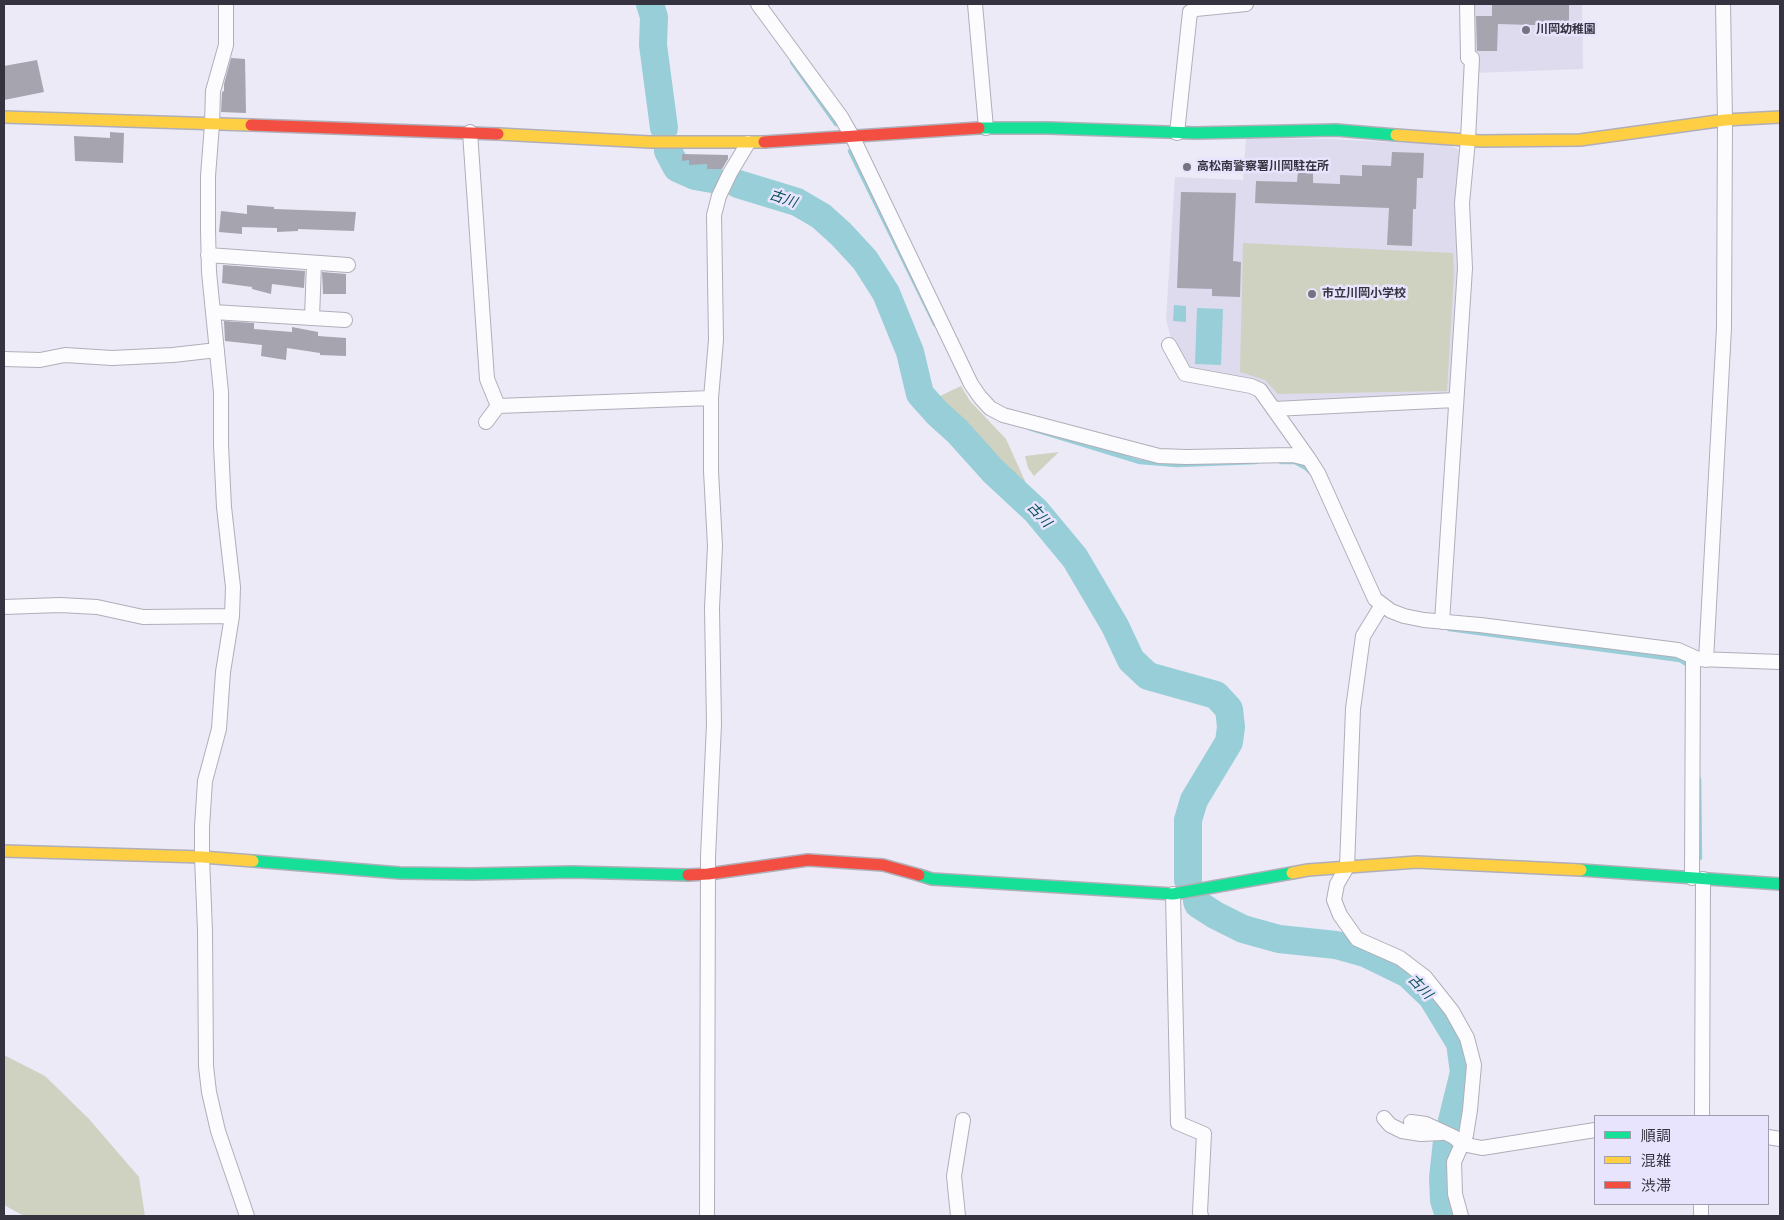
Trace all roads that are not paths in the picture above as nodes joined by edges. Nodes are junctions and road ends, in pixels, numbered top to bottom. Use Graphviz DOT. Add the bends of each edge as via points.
graph roads {
  1 [pos="226,4"];
  2 [pos="758,4"];
  3 [pos="975,4"];
  4 [pos="1246,4"];
  5 [pos="1467,4"];
  6 [pos="1722,4"];
  7 [pos="1196,6"];
  8 [pos="1780,116"];
  9 [pos="4,118"];
  10 [pos="1725,120"];
  11 [pos="212,125"];
  12 [pos="986,128"];
  13 [pos="470,132"];
  14 [pos="1177,133"];
  15 [pos="853,138"];
  16 [pos="1468,140"];
  17 [pos="748,143"];
  18 [pos="208,255"];
  19 [pos="314,263"];
  20 [pos="348,265"];
  21 [pos="213,312"];
  22 [pos="312,318"];
  23 [pos="345,320"];
  24 [pos="1170,344"];
  25 [pos="217,350"];
  26 [pos="4,359"];
  27 [pos="711,398"];
  28 [pos="1455,400"];
  29 [pos="498,406"];
  30 [pos="1274,409"];
  31 [pos="486,422"];
  32 [pos="1309,459"];
  33 [pos="1382,605"];
  34 [pos="4,607"];
  35 [pos="232,616"];
  36 [pos="1442,622"];
  37 [pos="1699,658"];
  38 [pos="1780,662"];
  39 [pos="4,852"];
  40 [pos="202,857"];
  41 [pos="1347,867"];
  42 [pos="708,874"];
  43 [pos="1697,879"];
  44 [pos="1780,884"];
  45 [pos="1173,894"];
  46 [pos="1702,1115"];
  47 [pos="1384,1118"];
  48 [pos="963,1120"];
  49 [pos="1411,1122"];
  50 [pos="1594,1130"];
  51 [pos="1453,1138"];
  52 [pos="247,1216"];
  53 [pos="707,1216"];
  54 [pos="958,1216"];
  55 [pos="1201,1216"];
  56 [pos="1461,1216"];
  1 -- 11 [label="street" via="226,45 213,91"];
  2 -- 15 [label="street"];
  3 -- 12 [label="street"];
  4 -- 7 [label="street"];
  5 -- 16 [label="street" via="1468,58 1472,58"];
  6 -- 10 [label="street"];
  7 -- 14 [label="street" via="1190,12"];
  8 -- 10 [label="street"];
  9 -- 11 [label="street"];
  10 -- 16 [label="street" via="1580,140"];
  10 -- 37 [label="street" via="1724,328"];
  11 -- 13 [label="street"];
  11 -- 18 [label="street"];
  12 -- 14 [label="street"];
  12 -- 15 [label="street"];
  13 -- 17 [label="street" via="650,142"];
  13 -- 29 [label="street" via="487,379"];
  14 -- 16 [label="street" via="1336,130"];
  15 -- 17 [label="street"];
  15 -- 32 [label="street" via="971,384 990,408 1003,415 1159,456 1293,456"];
  16 -- 28 [label="street" via="1462,202 1465,268"];
  17 -- 27 [label="street" via="722,189 714,215 716,340"];
  18 -- 19 [label="street"];
  18 -- 21 [label="street"];
  19 -- 20 [label="street"];
  19 -- 22 [label="street"];
  21 -- 22 [label="street"];
  21 -- 25 [label="street"];
  22 -- 23 [label="street"];
  24 -- 30 [label="street" via="1185,374 1251,386 1260,390"];
  25 -- 26 [label="street" via="173,355 65,355 40,360"];
  25 -- 35 [label="street" via="224,507 233,587"];
  27 -- 29 [label="street"];
  27 -- 42 [label="street" via="715,546 712,608 714,724"];
  28 -- 30 [label="street"];
  28 -- 36 [label="street"];
  29 -- 31 [label="street"];
  30 -- 32 [label="street"];
  32 -- 33 [label="street" via="1375,599"];
  33 -- 36 [label="street" via="1404,616"];
  33 -- 41 [label="street" via="1364,636 1353,709"];
  34 -- 35 [label="street" via="96,607 143,617"];
  35 -- 40 [label="street" via="223,672 219,729 205,781"];
  36 -- 37 [label="street" via="1678,650"];
  37 -- 38 [label="street"];
  37 -- 43 [label="street"];
  39 -- 40 [label="street"];
  40 -- 42 [label="street" via="400,873"];
  40 -- 52 [label="street" via="208,1084 218,1131"];
  41 -- 43 [label="street" via="1417,862"];
  41 -- 45 [label="street" via="1308,870"];
  41 -- 51 [label="street" via="1337,884 1334,900 1340,915 1357,939 1400,958 1425,977 1452,1011 1467,1038 1474,1065 1470,1110 1466,1135"];
  42 -- 45 [label="street" via="808,860 883,865 942,880"];
  42 -- 53 [label="street"];
  43 -- 44 [label="street"];
  43 -- 46 [label="street"];
  45 -- 55 [label="street" via="1178,1123 1204,1134"];
  47 -- 51 [label="street" via="1402,1131"];
  48 -- 54 [label="street" via="954,1176"];
  49 -- 51 [label="street" via="1426,1124"];
  50 -- 51 [label="street" via="1482,1148"];
  51 -- 56 [label="street" via="1455,1194"];
}
